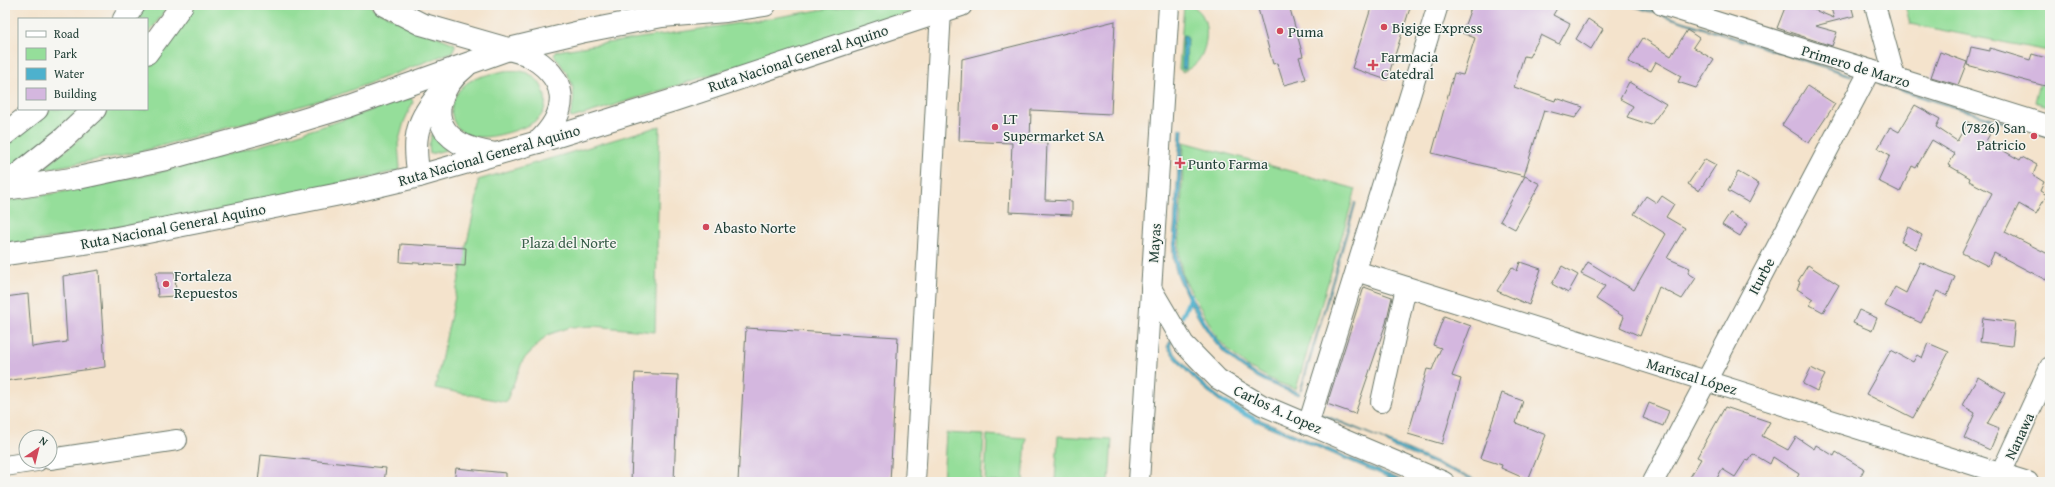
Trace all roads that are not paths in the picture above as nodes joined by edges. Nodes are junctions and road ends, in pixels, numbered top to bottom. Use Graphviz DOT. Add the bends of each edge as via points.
graph roads {
  1 [pos="134,5"];
  2 [pos="182,5"];
  3 [pos="384,5"];
  4 [pos="765,5"];
  5 [pos="1169,5"];
  6 [pos="1438,5"];
  7 [pos="1662,5"];
  8 [pos="1875,5"];
  9 [pos="951,8"];
  10 [pos="125,18"];
  11 [pos="509,49"];
  12 [pos="148,51"];
  13 [pos="469,63"];
  14 [pos="1870,70"];
  15 [pos="1895,78"];
  16 [pos="446,86"];
  17 [pos="36,110"];
  18 [pos="94,110"];
  19 [pos="2050,126"];
  20 [pos="5,134"];
  21 [pos="538,142"];
  22 [pos="496,154"];
  23 [pos="419,176"];
  24 [pos="5,184"];
  25 [pos="5,189"];
  26 [pos="5,254"];
  27 [pos="1356,271"];
  28 [pos="1406,287"];
  29 [pos="1151,288"];
  30 [pos="2050,367"];
  31 [pos="1705,380"];
  32 [pos="1381,402"];
  33 [pos="1308,425"];
  34 [pos="177,440"];
  35 [pos="58,458"];
  36 [pos="18,464"];
  37 [pos="5,466"];
  38 [pos="1999,478"];
  39 [pos="915,482"];
  40 [pos="1139,482"];
  41 [pos="1444,482"];
  42 [pos="1653,482"];
  43 [pos="2028,482"];
  1 -- 10 [label="highway"];
  2 -- 12 [label="highway"];
  3 -- 11 [label="highway" via="421,24"];
  4 -- 11 [label="highway" via="662,16"];
  5 -- 29 [label="street, Mayas"];
  6 -- 27 [label="street"];
  7 -- 14 [label="street, Primero de Marzo"];
  8 -- 15 [label="street"];
  9 -- 21 [label="highway, Ruta Nacional General Aquino" via="674,100"];
  9 -- 39 [label="street"];
  11 -- 13 [label="highway"];
  11 -- 21 [label="highway" via="526,54 542,63 554,77 561,95 558,114 550,130"];
  13 -- 16 [label="highway"];
  13 -- 25 [label="highway" via="349,106 166,159 78,178"];
  14 -- 15 [label="street, Primero de Marzo"];
  14 -- 31 [label="street, Iturbe"];
  15 -- 19 [label="street, Primero de Marzo"];
  16 -- 22 [label="highway" via="439,105 440,120 446,131 470,148"];
  16 -- 23 [label="highway" via="427,109 416,137 415,152"];
  17 -- 20 [label="highway"];
  18 -- 24 [label="highway" via="64,138"];
  21 -- 22 [label="highway, Ruta Nacional General Aquino"];
  22 -- 23 [label="highway, Ruta Nacional General Aquino"];
  23 -- 26 [label="highway, Ruta Nacional General Aquino" via="112,239"];
  27 -- 28 [label="street, Mariscal López"];
  27 -- 33 [label="street"];
  28 -- 31 [label="street, Mariscal López"];
  28 -- 32 [label="street"];
  29 -- 33 [label="street, Carlos A. Lopez" via="1184,344 1218,379 1262,406"];
  29 -- 40 [label="street, Mayas"];
  30 -- 38 [label="street, Nanawa"];
  31 -- 38 [label="street, Mariscal López"];
  31 -- 42 [label="street, Iturbe"];
  33 -- 41 [label="street, Carlos A. Lopez"];
  34 -- 35 [label="street"];
  36 -- 37 [label="street"];
  38 -- 43 [label="street, Mariscal López"];
}
